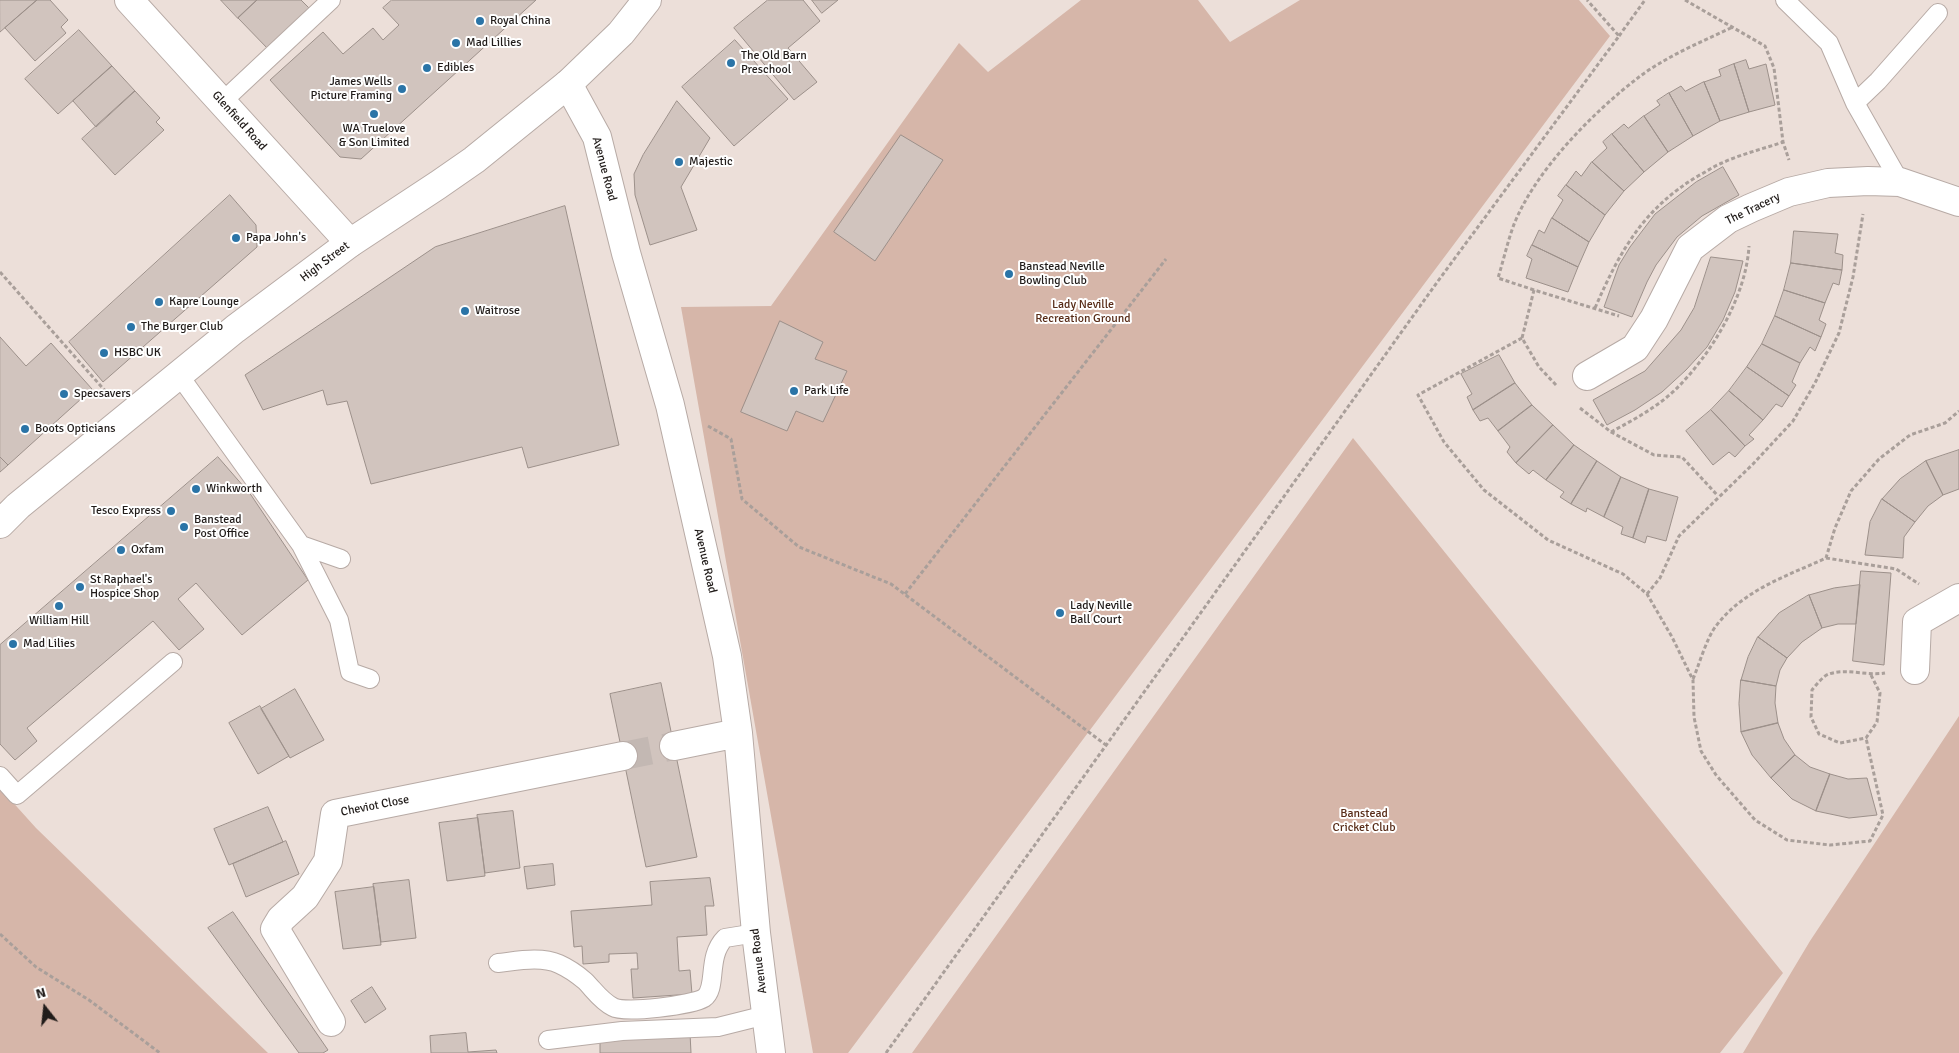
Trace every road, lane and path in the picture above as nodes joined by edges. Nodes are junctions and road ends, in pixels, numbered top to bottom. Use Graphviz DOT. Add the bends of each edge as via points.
graph roads {
  1 [pos="128,0"];
  2 [pos="331,0"];
  3 [pos="647,0"];
  4 [pos="1587,0"];
  5 [pos="1646,0"];
  6 [pos="1685,0"];
  7 [pos="1785,0"];
  8 [pos="1938,13"];
  9 [pos="1733,28"];
  10 [pos="1619,36"];
  11 [pos="568,84"];
  12 [pos="222,102"];
  13 [pos="1855,103"];
  14 [pos="1783,142"];
  15 [pos="1868,181"];
  16 [pos="1900,182"];
  17 [pos="1800,189"];
  18 [pos="1959,202"];
  19 [pos="1751,208"];
  20 [pos="350,242"];
  21 [pos="1166,258"];
  22 [pos="0,272"];
  23 [pos="1534,290"];
  24 [pos="1595,308"];
  25 [pos="1650,325"];
  26 [pos="1522,338"];
  27 [pos="179,375"];
  28 [pos="1587,376"];
  29 [pos="1557,387"];
  30 [pos="670,405"];
  31 [pos="1576,406"];
  32 [pos="1959,411"];
  33 [pos="129,417"];
  34 [pos="1611,432"];
  35 [pos="1718,496"];
  36 [pos="0,524"];
  37 [pos="301,545"];
  38 [pos="1826,558"];
  39 [pos="341,559"];
  40 [pos="906,594"];
  41 [pos="1648,594"];
  42 [pos="1954,601"];
  43 [pos="173,662"];
  44 [pos="1915,670"];
  45 [pos="1871,675"];
  46 [pos="370,679"];
  47 [pos="1693,680"];
  48 [pos="738,734"];
  49 [pos="1866,738"];
  50 [pos="1106,744"];
  51 [pos="674,746"];
  52 [pos="623,756"];
  53 [pos="0,776"];
  54 [pos="756,933"];
  55 [pos="0,934"];
  56 [pos="498,963"];
  57 [pos="766,1015"];
  58 [pos="331,1022"];
  59 [pos="548,1040"];
  60 [pos="160,1053"];
  61 [pos="771,1053"];
  62 [pos="886,1053"];
  1 -- 12 [label="street, Glenfield Road"];
  2 -- 12 [label="lane"];
  3 -- 11 [label="street, High Street" via="621,33"];
  4 -- 10 [label="path"];
  5 -- 10 [label="path"];
  6 -- 9 [label="path"];
  7 -- 13 [label="lane" via="1829,43"];
  8 -- 13 [label="lane"];
  9 -- 14 [label="path" via="1765,46 1774,68"];
  9 -- 23 [label="path" via="1686,49 1640,77 1598,112 1539,179 1513,226 1498,278"];
  10 -- 50 [label="path" via="1438,281"];
  11 -- 20 [label="street, High Street" via="474,160"];
  11 -- 30 [label="street, Avenue Road" via="597,137 626,253"];
  12 -- 20 [label="street, Glenfield Road"];
  13 -- 16 [label="lane"];
  14 -- 17 [label="path"];
  14 -- 24 [label="path" via="1720,163 1680,187 1652,212 1633,235"];
  15 -- 16 [label="street, The Tracery"];
  15 -- 17 [label="street, The Tracery" via="1828,183"];
  15 -- 35 [label="path" via="1853,277 1839,333 1793,421"];
  16 -- 18 [label="street, The Tracery"];
  17 -- 19 [label="street, The Tracery"];
  19 -- 25 [label="street, The Tracery" via="1728,219 1690,248"];
  19 -- 34 [label="path" via="1748,257 1734,305 1710,350 1674,390 1645,413"];
  20 -- 27 [label="street, High Street" via="234,329"];
  21 -- 40 [label="path"];
  22 -- 33 [label="path"];
  23 -- 24 [label="path"];
  23 -- 26 [label="path"];
  24 -- 25 [label="path"];
  25 -- 28 [label="street, The Tracery" via="1635,348"];
  26 -- 29 [label="path"];
  26 -- 41 [label="path" via="1418,395 1444,442 1484,490 1548,540 1623,574"];
  27 -- 33 [label="street, High Street"];
  27 -- 37 [label="lane"];
  30 -- 40 [label="path" via="731,439 742,499 799,547 891,584"];
  30 -- 48 [label="street, Avenue Road" via="727,656"];
  31 -- 34 [label="path"];
  32 -- 38 [label="path" via="1945,423 1910,435 1879,459 1851,490 1834,528"];
  33 -- 36 [label="street, High Street"];
  34 -- 35 [label="path" via="1654,455 1682,457"];
  35 -- 41 [label="path" via="1679,536 1660,578"];
  37 -- 39 [label="lane"];
  37 -- 46 [label="lane" via="339,620 350,672"];
  38 -- 42 [label="path" via="1896,570"];
  38 -- 47 [label="path" via="1742,599 1715,627"];
  40 -- 50 [label="path"];
  41 -- 47 [label="path"];
  42 -- 44 [label="street" via="1917,622"];
  43 -- 53 [label="lane" via="17,795"];
  44 -- 45 [label="path"];
  45 -- 49 [label="path" via="1880,693 1877,722"];
  45 -- 49 [label="path" via="1828,674 1812,690 1811,717 1819,734 1840,743"];
  47 -- 49 [label="path" via="1694,717 1701,751 1755,820 1787,840 1830,845 1870,841 1883,815"];
  48 -- 51 [label="street"];
  48 -- 54 [label="street, Avenue Road"];
  50 -- 62 [label="path"];
  52 -- 58 [label="street, Cheviot Close" via="335,814 328,861 305,897 275,929"];
  54 -- 56 [label="lane" via="725,938 713,961 709,992 704,998 678,1005 634,1010 614,1008 584,980 558,964 529,960"];
  54 -- 57 [label="street, Avenue Road"];
  55 -- 60 [label="path" via="36,966"];
  57 -- 59 [label="lane" via="718,1027 622,1031"];
  57 -- 61 [label="street, Avenue Road"];
}
